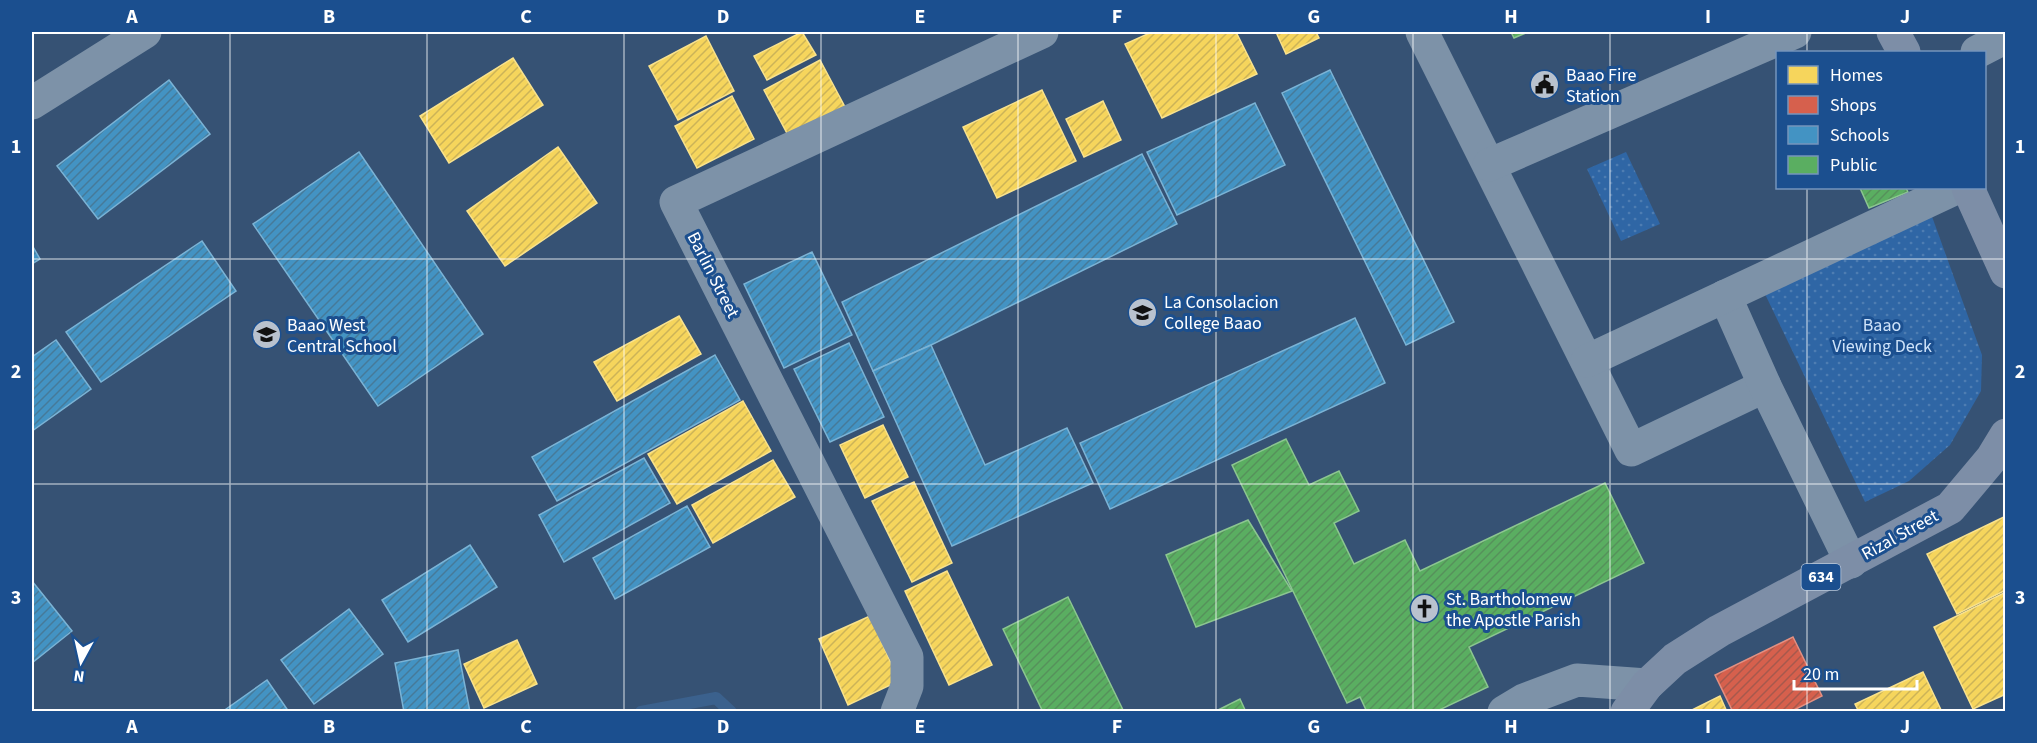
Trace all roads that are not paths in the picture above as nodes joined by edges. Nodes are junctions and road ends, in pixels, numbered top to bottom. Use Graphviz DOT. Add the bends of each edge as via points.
graph roads {
  1 [pos="146,32"];
  2 [pos="1042,32"];
  3 [pos="1422,32"];
  4 [pos="1795,32"];
  5 [pos="1893,32"];
  6 [pos="2006,37"];
  7 [pos="1903,51"];
  8 [pos="1979,51"];
  9 [pos="32,103"];
  10 [pos="1489,165"];
  11 [pos="1954,189"];
  12 [pos="1968,189"];
  13 [pos="2006,272"];
  14 [pos="1725,296"];
  15 [pos="1587,361"];
  16 [pos="1765,386"];
  17 [pos="2006,435"];
  18 [pos="1851,561"];
  19 [pos="1647,685"];
  20 [pos="897,711"];
  21 [pos="1504,711"];
  22 [pos="1627,711"];
  1 -- 9 [label="street"];
  2 -- 20 [label="street, Barlin Street" via="676,202 907,657 907,686"];
  3 -- 10 [label="street"];
  4 -- 10 [label="street"];
  5 -- 7 [label="main road"];
  6 -- 8 [label="street"];
  10 -- 15 [label="street"];
  11 -- 14 [label="street"];
  12 -- 13 [label="main road"];
  14 -- 15 [label="street"];
  14 -- 16 [label="street"];
  15 -- 16 [label="street" via="1631,450"];
  16 -- 18 [label="street"];
  17 -- 18 [label="main road, Rizal Street / 634" via="1950,508"];
  18 -- 19 [label="main road, Rizal Street / 634" via="1719,632 1675,659"];
  19 -- 21 [label="street" via="1577,680"];
  19 -- 22 [label="main road, Rizal Street / 634"];
}
